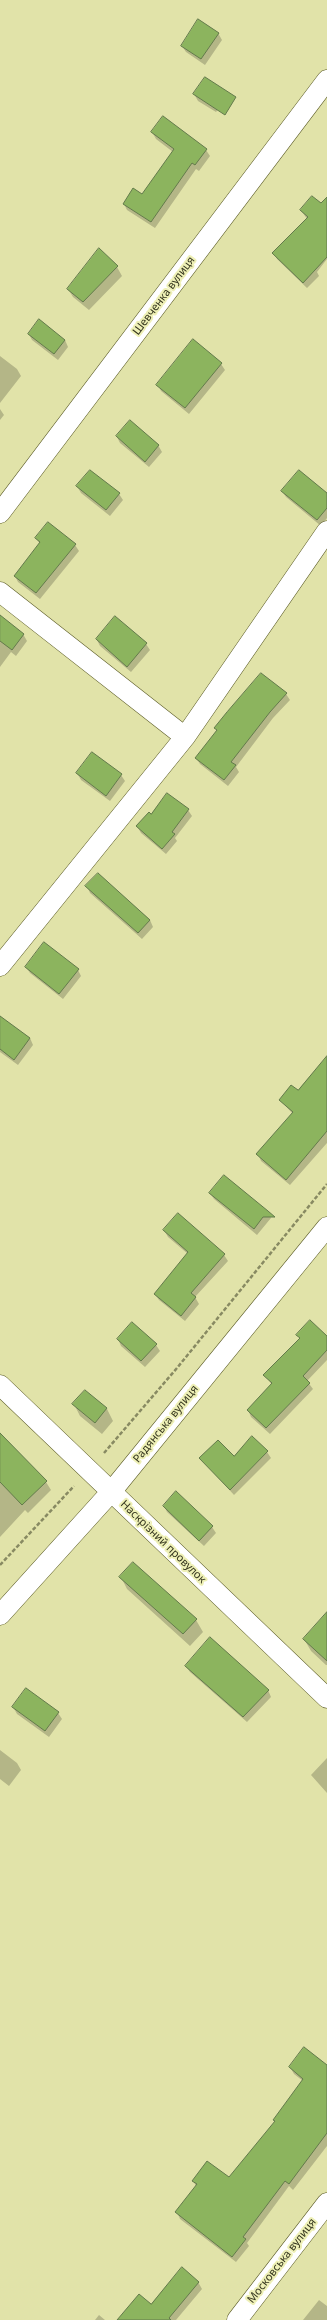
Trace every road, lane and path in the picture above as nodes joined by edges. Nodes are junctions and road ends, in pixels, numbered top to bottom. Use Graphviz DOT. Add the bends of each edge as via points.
graph roads {
  1 [pos="327,80"];
  2 [pos="0,512"];
  3 [pos="327,531"];
  4 [pos="0,592"];
  5 [pos="185,737"];
  6 [pos="0,966"];
  7 [pos="327,1184"];
  8 [pos="327,1227"];
  9 [pos="0,1386"];
  10 [pos="89,1471"];
  11 [pos="111,1492"];
  12 [pos="0,1565"];
  13 [pos="0,1615"];
  14 [pos="327,1698"];
  15 [pos="327,2203"];
  16 [pos="237,2320"];
  1 -- 2 [label="street, Шевченка вулиця"];
  3 -- 5 [label="street"];
  4 -- 5 [label="street"];
  5 -- 6 [label="street"];
  7 -- 10 [label="path"];
  8 -- 11 [label="street, Радянська вулиця"];
  9 -- 10 [label="street, Наскрізний провулок"];
  10 -- 11 [label="street, Наскрізний провулок"];
  10 -- 12 [label="path"];
  11 -- 13 [label="street, Радянська вулиця"];
  11 -- 14 [label="street, Наскрізний провулок"];
  15 -- 16 [label="street, Московська вулиця"];
}
